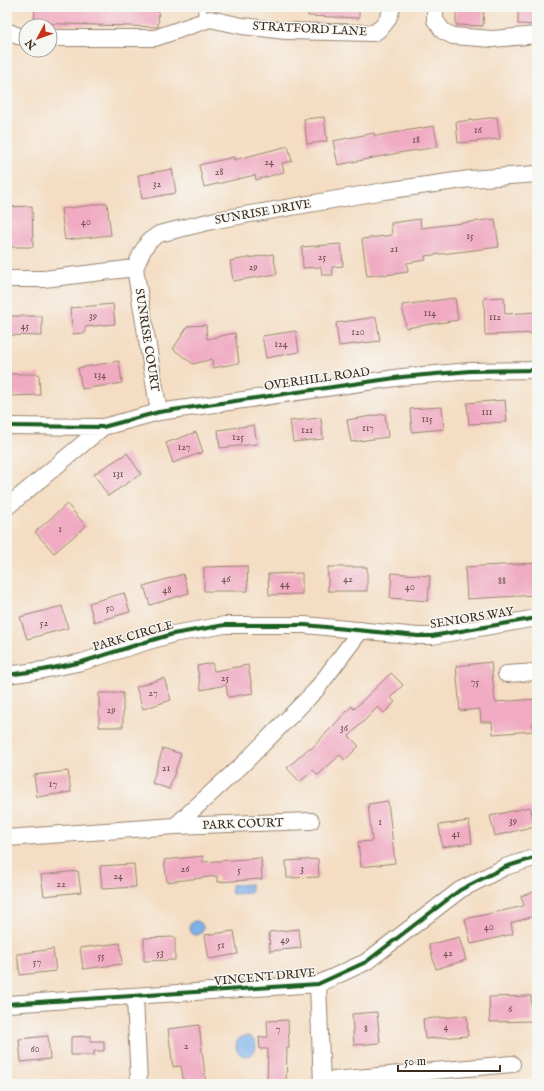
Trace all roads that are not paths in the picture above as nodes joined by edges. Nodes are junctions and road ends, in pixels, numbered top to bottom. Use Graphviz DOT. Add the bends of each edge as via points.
graph roads {
  1 [pos="392,7"];
  2 [pos="435,7"];
  3 [pos="202,14"];
  4 [pos="7,31"];
  5 [pos="537,35"];
  6 [pos="18,36"];
  7 [pos="58,38"];
  8 [pos="537,174"];
  9 [pos="135,268"];
  10 [pos="7,279"];
  11 [pos="537,370"];
  12 [pos="159,412"];
  13 [pos="7,426"];
  14 [pos="103,427"];
  15 [pos="7,508"];
  16 [pos="537,618"];
  17 [pos="361,630"];
  18 [pos="537,672"];
  19 [pos="506,674"];
  20 [pos="7,675"];
  21 [pos="311,821"];
  22 [pos="175,826"];
  23 [pos="7,838"];
  24 [pos="537,857"];
  25 [pos="318,984"];
  26 [pos="135,997"];
  27 [pos="7,1004"];
  28 [pos="512,1064"];
  29 [pos="322,1083"];
  30 [pos="139,1084"];
  1 -- 3 [label="street, STRATFORD LANE" via="387,21 374,33 286,31 242,26 210,19"];
  2 -- 5 [label="street" via="435,20 443,31 453,36 493,39"];
  3 -- 7 [label="street, STRATFORD LANE" via="155,38"];
  4 -- 6 [label="street"];
  8 -- 9 [label="street, SUNRISE DRIVE" via="470,179 384,191 216,220 160,234 149,241"];
  9 -- 10 [label="street" via="44,279"];
  9 -- 12 [label="street, SUNRISE COURT"];
  11 -- 12 [label="street, OVERHILL ROAD" via="470,371 402,377"];
  12 -- 14 [label="street, OVERHILL ROAD"];
  13 -- 14 [label="street"];
  14 -- 15 [label="street"];
  16 -- 17 [label="street, SENIORS WAY" via="432,636"];
  17 -- 20 [label="street, PARK CIRCLE" via="305,625 225,625 155,639 82,662"];
  17 -- 22 [label="street" via="316,690 243,764"];
  18 -- 19 [label="street"];
  21 -- 22 [label="street, PARK COURT"];
  22 -- 23 [label="street"];
  24 -- 25 [label="street, VINCENT DRIVE" via="505,867 460,890 366,962"];
  25 -- 26 [label="street, VINCENT DRIVE"];
  25 -- 29 [label="street"];
  26 -- 27 [label="street, VINCENT DRIVE"];
  26 -- 30 [label="street"];
  28 -- 29 [label="street"];
}
